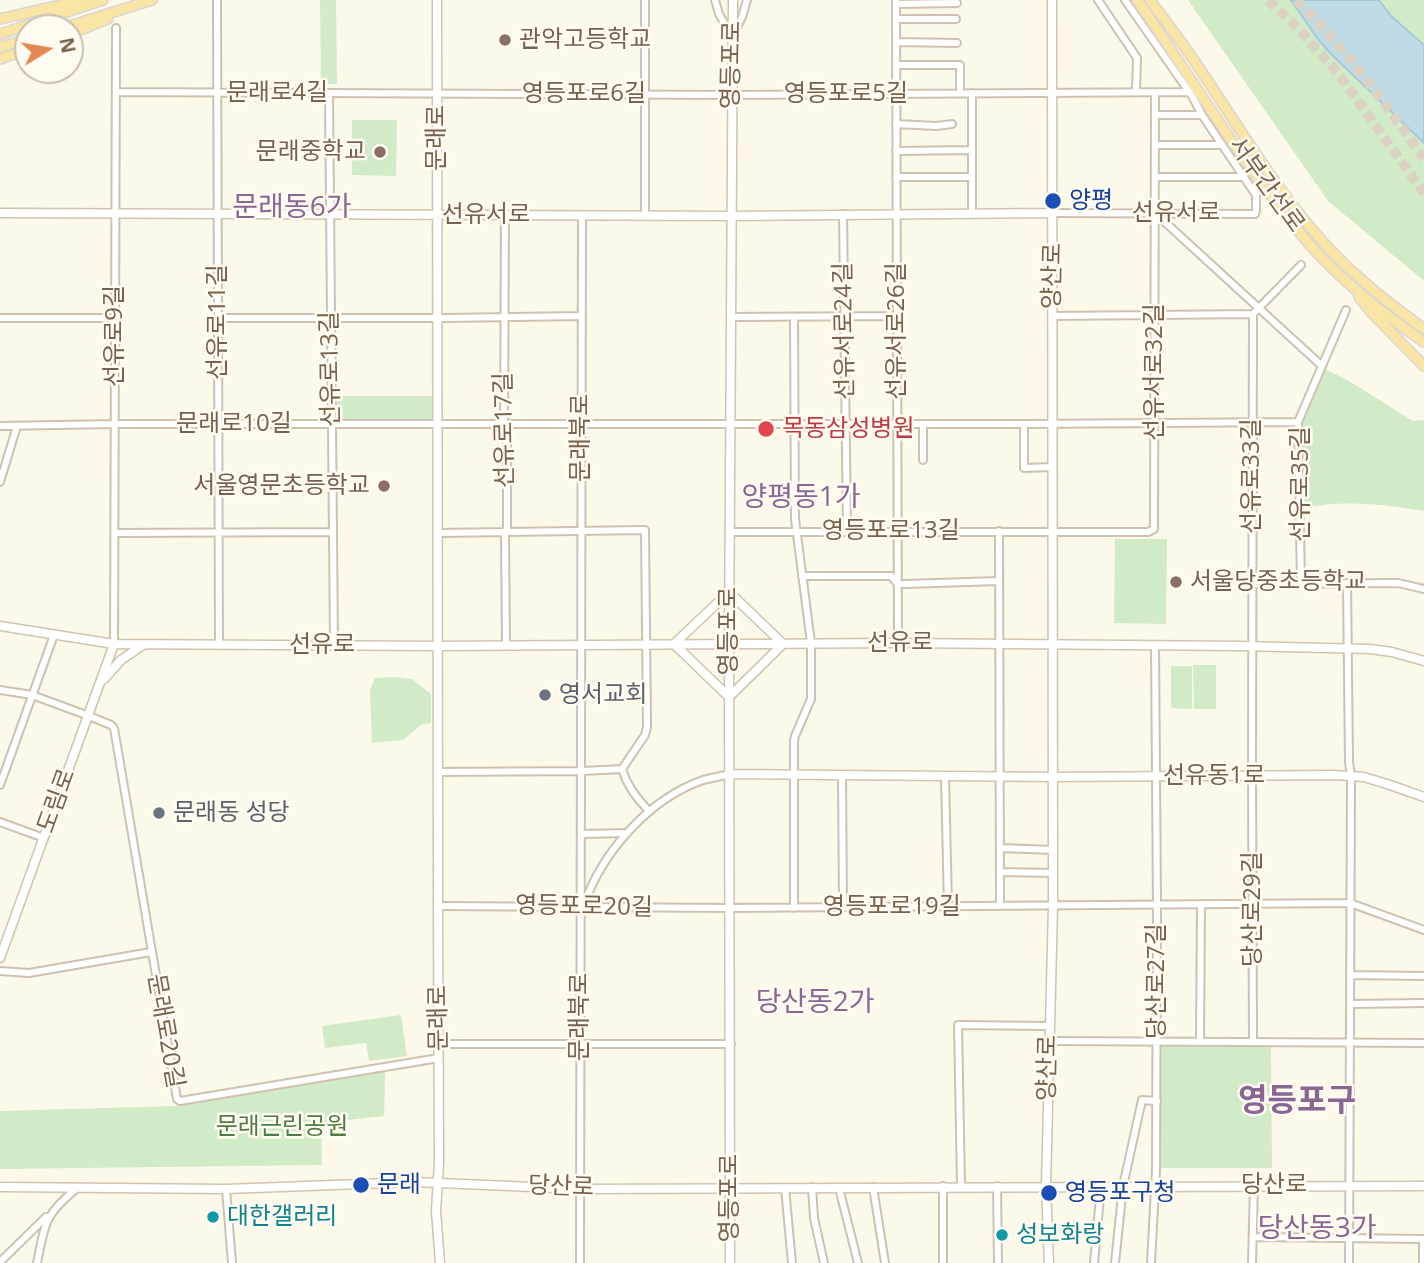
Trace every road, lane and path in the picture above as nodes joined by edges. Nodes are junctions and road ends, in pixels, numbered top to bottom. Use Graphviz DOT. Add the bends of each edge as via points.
graph roads {
  1 [pos="82,0"];
  2 [pos="103,0"];
  3 [pos="154,0"];
  4 [pos="217,0"];
  5 [pos="437,0"];
  6 [pos="645,0"];
  7 [pos="715,0"];
  8 [pos="733,0"];
  9 [pos="747,0"];
  10 [pos="1052,0"];
  11 [pos="1098,0"];
  12 [pos="1125,0"];
  13 [pos="1137,0"];
  14 [pos="1150,0"];
  15 [pos="896,2"];
  16 [pos="957,3"];
  17 [pos="0,19"];
  18 [pos="896,19"];
  19 [pos="957,19"];
  20 [pos="84,22"];
  21 [pos="84,28"];
  22 [pos="116,28"];
  23 [pos="0,34"];
  24 [pos="732,37"];
  25 [pos="896,42"];
  26 [pos="957,43"];
  27 [pos="896,65"];
  28 [pos="117,92"];
  29 [pos="1052,92"];
  30 [pos="1136,92"];
  31 [pos="1155,92"];
  32 [pos="1188,92"];
  33 [pos="217,93"];
  34 [pos="329,93"];
  35 [pos="960,93"];
  36 [pos="972,93"];
  37 [pos="437,94"];
  38 [pos="896,94"];
  39 [pos="645,95"];
  40 [pos="732,96"];
  41 [pos="1155,115"];
  42 [pos="1202,115"];
  43 [pos="896,124"];
  44 [pos="951,124"];
  45 [pos="1155,145"];
  46 [pos="1222,145"];
  47 [pos="972,150"];
  48 [pos="896,151"];
  49 [pos="896,177"];
  50 [pos="972,177"];
  51 [pos="1155,177"];
  52 [pos="1242,177"];
  53 [pos="1154,212"];
  54 [pos="0,213"];
  55 [pos="972,213"];
  56 [pos="1053,213"];
  57 [pos="115,214"];
  58 [pos="218,214"];
  59 [pos="330,214"];
  60 [pos="896,214"];
  61 [pos="437,215"];
  62 [pos="505,215"];
  63 [pos="582,215"];
  64 [pos="645,215"];
  65 [pos="843,215"];
  66 [pos="730,216"];
  67 [pos="1301,265"];
  68 [pos="1345,280"];
  69 [pos="1346,310"];
  70 [pos="1256,311"];
  71 [pos="581,316"];
  72 [pos="897,316"];
  73 [pos="1052,316"];
  74 [pos="1155,316"];
  75 [pos="731,317"];
  76 [pos="794,317"];
  77 [pos="844,317"];
  78 [pos="0,318"];
  79 [pos="115,318"];
  80 [pos="218,318"];
  81 [pos="331,318"];
  82 [pos="438,318"];
  83 [pos="504,318"];
  84 [pos="1424,327"];
  85 [pos="1424,342"];
  86 [pos="1424,365"];
  87 [pos="1322,366"];
  88 [pos="1298,422"];
  89 [pos="1252,423"];
  90 [pos="115,424"];
  91 [pos="219,424"];
  92 [pos="332,424"];
  93 [pos="438,424"];
  94 [pos="504,424"];
  95 [pos="581,424"];
  96 [pos="730,424"];
  97 [pos="794,424"];
  98 [pos="846,424"];
  99 [pos="897,424"];
  100 [pos="923,424"];
  101 [pos="1024,424"];
  102 [pos="1052,424"];
  103 [pos="1155,424"];
  104 [pos="0,426"];
  105 [pos="18,426"];
  106 [pos="923,460"];
  107 [pos="1052,467"];
  108 [pos="0,482"];
  109 [pos="582,531"];
  110 [pos="847,531"];
  111 [pos="897,531"];
  112 [pos="999,531"];
  113 [pos="1052,531"];
  114 [pos="333,532"];
  115 [pos="505,532"];
  116 [pos="730,532"];
  117 [pos="797,532"];
  118 [pos="115,533"];
  119 [pos="219,533"];
  120 [pos="438,533"];
  121 [pos="802,576"];
  122 [pos="999,581"];
  123 [pos="1347,583"];
  124 [pos="898,584"];
  125 [pos="1252,584"];
  126 [pos="1301,584"];
  127 [pos="1424,589"];
  128 [pos="729,592"];
  129 [pos="0,626"];
  130 [pos="54,635"];
  131 [pos="811,643"];
  132 [pos="898,643"];
  133 [pos="114,644"];
  134 [pos="674,644"];
  135 [pos="729,644"];
  136 [pos="783,644"];
  137 [pos="999,644"];
  138 [pos="143,645"];
  139 [pos="219,645"];
  140 [pos="334,645"];
  141 [pos="506,645"];
  142 [pos="582,645"];
  143 [pos="645,645"];
  144 [pos="1052,645"];
  145 [pos="438,646"];
  146 [pos="1155,646"];
  147 [pos="1252,646"];
  148 [pos="1349,648"];
  149 [pos="1424,661"];
  150 [pos="100,684"];
  151 [pos="0,690"];
  152 [pos="32,695"];
  153 [pos="729,696"];
  154 [pos="89,716"];
  155 [pos="622,769"];
  156 [pos="582,771"];
  157 [pos="438,772"];
  158 [pos="730,774"];
  159 [pos="794,775"];
  160 [pos="842,775"];
  161 [pos="946,776"];
  162 [pos="1000,776"];
  163 [pos="1156,776"];
  164 [pos="1252,776"];
  165 [pos="1351,776"];
  166 [pos="1053,777"];
  167 [pos="0,785"];
  168 [pos="1424,797"];
  169 [pos="649,811"];
  170 [pos="0,822"];
  171 [pos="627,833"];
  172 [pos="581,834"];
  173 [pos="44,838"];
  174 [pos="1000,848"];
  175 [pos="1053,850"];
  176 [pos="1000,872"];
  177 [pos="1053,873"];
  178 [pos="1350,903"];
  179 [pos="1201,904"];
  180 [pos="1253,904"];
  181 [pos="1053,905"];
  182 [pos="1157,905"];
  183 [pos="438,906"];
  184 [pos="948,906"];
  185 [pos="1000,906"];
  186 [pos="842,907"];
  187 [pos="581,908"];
  188 [pos="730,908"];
  189 [pos="794,908"];
  190 [pos="1424,930"];
  191 [pos="151,952"];
  192 [pos="0,958"];
  193 [pos="0,971"];
  194 [pos="1350,975"];
  195 [pos="1424,976"];
  196 [pos="1424,1003"];
  197 [pos="1350,1004"];
  198 [pos="1049,1026"];
  199 [pos="1049,1041"];
  200 [pos="1157,1042"];
  201 [pos="1200,1042"];
  202 [pos="1253,1042"];
  203 [pos="1350,1042"];
  204 [pos="1424,1043"];
  205 [pos="439,1044"];
  206 [pos="580,1044"];
  207 [pos="731,1045"];
  208 [pos="439,1058"];
  209 [pos="1157,1101"];
  210 [pos="438,1182"];
  211 [pos="1156,1185"];
  212 [pos="1254,1185"];
  213 [pos="1349,1185"];
  214 [pos="1424,1185"];
  215 [pos="943,1186"];
  216 [pos="961,1186"];
  217 [pos="997,1186"];
  218 [pos="1046,1186"];
  219 [pos="1101,1186"];
  220 [pos="1123,1186"];
  221 [pos="0,1187"];
  222 [pos="812,1187"];
  223 [pos="873,1187"];
  224 [pos="730,1188"];
  225 [pos="785,1188"];
  226 [pos="839,1188"];
  227 [pos="76,1189"];
  228 [pos="226,1189"];
  229 [pos="580,1189"];
  230 [pos="51,1213"];
  231 [pos="1252,1237"];
  232 [pos="1350,1238"];
  233 [pos="1423,1239"];
  234 [pos="0,1262"];
  235 [pos="37,1263"];
  236 [pos="232,1263"];
  237 [pos="440,1263"];
  238 [pos="580,1263"];
  239 [pos="730,1263"];
  240 [pos="792,1263"];
  241 [pos="824,1263"];
  242 [pos="858,1263"];
  243 [pos="885,1263"];
  244 [pos="943,1263"];
  245 [pos="998,1263"];
  246 [pos="1049,1263"];
  247 [pos="1094,1263"];
  248 [pos="1115,1263"];
  249 [pos="1151,1263"];
  250 [pos="1252,1263"];
  251 [pos="1349,1263"];
  252 [pos="1423,1263"];
  1 -- 17 [label="main road"];
  2 -- 23 [label="main road"];
  3 -- 20 [label="main road"];
  3 -- 21 [label="main road"];
  4 -- 33 [label="street, 선유로11길"];
  5 -- 37 [label="main road, 문래로"];
  6 -- 39 [label="street"];
  7 -- 24 [label="street"];
  8 -- 24 [label="main road, 영등포로"];
  9 -- 24 [label="street"];
  10 -- 29 [label="main road, 양산로"];
  11 -- 30 [label="street" via="1137,58"];
  12 -- 32 [label="street"];
  13 -- 68 [label="main road, 서부간선로" via="1280,208"];
  14 -- 84 [label="main road, 서부간선로" via="1318,236 1352,271"];
  15 -- 16 [label="street"];
  15 -- 18 [label="street, 선유서로26길"];
  18 -- 19 [label="street"];
  18 -- 25 [label="street, 선유서로26길"];
  22 -- 28 [label="street, 선유로9길"];
  24 -- 40 [label="main road, 영등포로"];
  25 -- 26 [label="street"];
  25 -- 27 [label="street, 선유서로26길"];
  27 -- 35 [label="street" via="960,65"];
  27 -- 38 [label="street, 선유서로26길"];
  28 -- 33 [label="street, 문래로4길"];
  28 -- 57 [label="street, 선유로9길"];
  29 -- 30 [label="street, 영등포로5길"];
  29 -- 36 [label="street, 영등포로5길"];
  29 -- 56 [label="main road, 양산로"];
  30 -- 31 [label="street, 영등포로5길"];
  31 -- 32 [label="street, 영등포로5길"];
  31 -- 41 [label="street, 선유서로32길"];
  32 -- 42 [label="street"];
  33 -- 34 [label="street, 문래로4길"];
  33 -- 58 [label="street, 선유로11길"];
  34 -- 37 [label="street, 문래로4길"];
  34 -- 59 [label="street, 선유로13길"];
  35 -- 36 [label="street, 영등포로5길"];
  35 -- 38 [label="street, 영등포로5길"];
  36 -- 47 [label="street"];
  37 -- 39 [label="street, 영등포로6길"];
  37 -- 61 [label="main road, 문래로"];
  38 -- 40 [label="street, 영등포로5길"];
  38 -- 43 [label="street, 선유서로26길"];
  39 -- 40 [label="street, 영등포로6길"];
  39 -- 64 [label="street"];
  40 -- 66 [label="main road, 영등포로"];
  41 -- 42 [label="street"];
  41 -- 45 [label="street, 선유서로32길"];
  42 -- 46 [label="street"];
  43 -- 44 [label="street"];
  43 -- 48 [label="street, 선유서로26길"];
  45 -- 46 [label="street"];
  45 -- 51 [label="street, 선유서로32길"];
  46 -- 52 [label="street"];
  47 -- 48 [label="street"];
  47 -- 50 [label="street"];
  48 -- 49 [label="street, 선유서로26길"];
  49 -- 50 [label="street"];
  49 -- 60 [label="street, 선유서로26길"];
  50 -- 55 [label="street"];
  51 -- 52 [label="street"];
  51 -- 53 [label="street, 선유서로32길"];
  52 -- 53 [label="street, 선유서로" via="1256,195 1255,214"];
  53 -- 56 [label="street, 선유서로"];
  53 -- 70 [label="street"];
  53 -- 74 [label="street, 선유서로32길"];
  54 -- 57 [label="main road, 선유서로"];
  55 -- 56 [label="main road, 선유서로"];
  55 -- 60 [label="main road, 선유서로"];
  56 -- 73 [label="main road, 양산로"];
  57 -- 58 [label="main road, 선유서로"];
  57 -- 79 [label="street, 선유로9길"];
  58 -- 59 [label="main road, 선유서로"];
  58 -- 80 [label="street, 선유로11길"];
  59 -- 61 [label="main road, 선유서로"];
  59 -- 81 [label="street, 선유로13길"];
  60 -- 65 [label="main road, 선유서로"];
  60 -- 72 [label="street, 선유서로26길"];
  61 -- 62 [label="main road, 선유서로"];
  61 -- 82 [label="main road, 문래로"];
  62 -- 63 [label="main road, 선유서로"];
  62 -- 83 [label="street, 선유로17길"];
  63 -- 64 [label="main road, 선유서로"];
  63 -- 71 [label="street, 문래북로"];
  64 -- 66 [label="main road, 선유서로"];
  65 -- 66 [label="main road, 선유서로"];
  65 -- 77 [label="street, 선유서로24길"];
  66 -- 75 [label="main road, 영등포로"];
  67 -- 70 [label="street"];
  68 -- 85 [label="main road, 서부간선로"];
  68 -- 86 [label="main road"];
  69 -- 87 [label="street, 선유로35길"];
  70 -- 74 [label="street"];
  70 -- 87 [label="street"];
  70 -- 89 [label="street, 선유로33길"];
  71 -- 83 [label="street"];
  71 -- 95 [label="street, 문래북로"];
  72 -- 77 [label="street"];
  72 -- 99 [label="street, 선유서로26길"];
  73 -- 74 [label="street"];
  73 -- 102 [label="main road, 양산로"];
  74 -- 103 [label="street, 선유서로32길"];
  75 -- 76 [label="street"];
  75 -- 96 [label="main road, 영등포로"];
  76 -- 77 [label="street"];
  76 -- 97 [label="street"];
  77 -- 98 [label="street, 선유서로24길"];
  78 -- 79 [label="street"];
  79 -- 90 [label="street, 선유로9길"];
  80 -- 81 [label="street"];
  80 -- 91 [label="street, 선유로11길"];
  81 -- 82 [label="street"];
  81 -- 92 [label="street, 선유로13길"];
  82 -- 83 [label="street"];
  82 -- 93 [label="main road, 문래로"];
  83 -- 94 [label="street, 선유로17길"];
  87 -- 88 [label="street, 선유로35길"];
  88 -- 89 [label="street, 문래로10길"];
  88 -- 126 [label="street, 선유로35길"];
  89 -- 103 [label="street, 문래로10길"];
  89 -- 125 [label="street, 선유로33길"];
  90 -- 91 [label="street, 문래로10길"];
  90 -- 105 [label="street, 문래로10길"];
  90 -- 118 [label="street, 선유로9길"];
  91 -- 92 [label="street, 문래로10길"];
  91 -- 119 [label="street, 선유로11길"];
  92 -- 93 [label="street, 문래로10길"];
  92 -- 114 [label="street, 선유로13길"];
  93 -- 94 [label="street, 문래로10길"];
  93 -- 120 [label="main road, 문래로"];
  94 -- 95 [label="street, 문래로10길"];
  94 -- 115 [label="street, 선유로17길"];
  95 -- 96 [label="street, 문래로10길"];
  95 -- 109 [label="street, 문래북로"];
  96 -- 97 [label="street, 문래로10길"];
  96 -- 116 [label="main road, 영등포로"];
  97 -- 98 [label="street, 문래로10길"];
  97 -- 117 [label="street"];
  98 -- 99 [label="street, 문래로10길"];
  98 -- 110 [label="street, 선유서로24길"];
  99 -- 100 [label="street, 문래로10길"];
  99 -- 111 [label="street, 선유서로26길"];
  100 -- 101 [label="street, 문래로10길"];
  100 -- 106 [label="street"];
  101 -- 102 [label="street, 문래로10길"];
  101 -- 107 [label="street" via="1024,468"];
  102 -- 103 [label="street, 문래로10길"];
  102 -- 107 [label="main road, 양산로"];
  103 -- 113 [label="street, 선유서로32길" via="1154,529"];
  104 -- 105 [label="street, 문래로10길"];
  105 -- 108 [label="street"];
  107 -- 113 [label="main road, 양산로"];
  109 -- 115 [label="street"];
  109 -- 142 [label="street, 문래북로"];
  109 -- 143 [label="street" via="645,530"];
  110 -- 111 [label="street, 영등포로13길"];
  110 -- 117 [label="street, 영등포로13길"];
  111 -- 112 [label="street, 영등포로13길"];
  111 -- 124 [label="street, 선유서로26길"];
  112 -- 113 [label="street, 영등포로13길"];
  112 -- 122 [label="street"];
  113 -- 144 [label="main road, 양산로"];
  114 -- 119 [label="street"];
  114 -- 140 [label="street, 선유로13길"];
  115 -- 120 [label="street"];
  115 -- 141 [label="street, 선유로17길"];
  116 -- 117 [label="street, 영등포로13길"];
  116 -- 128 [label="main road, 영등포로"];
  117 -- 121 [label="street"];
  118 -- 119 [label="street"];
  118 -- 133 [label="street, 선유로9길"];
  119 -- 139 [label="street, 선유로11길"];
  120 -- 145 [label="main road, 문래로"];
  121 -- 124 [label="street" via="891,576"];
  121 -- 131 [label="street"];
  122 -- 124 [label="street"];
  122 -- 137 [label="street"];
  123 -- 126 [label="street"];
  123 -- 127 [label="street" via="1398,583"];
  123 -- 148 [label="street"];
  124 -- 132 [label="street, 선유서로26길"];
  125 -- 126 [label="street"];
  125 -- 147 [label="street, 선유로33길"];
  128 -- 134 [label="main road"];
  128 -- 135 [label="main road, 영등포로"];
  128 -- 136 [label="main road"];
  129 -- 130 [label="main road, 선유로"];
  130 -- 133 [label="main road, 선유로"];
  130 -- 152 [label="street"];
  131 -- 132 [label="main road, 선유로"];
  131 -- 136 [label="main road, 선유로"];
  131 -- 159 [label="street" via="811,699 794,736"];
  132 -- 137 [label="main road, 선유로"];
  133 -- 138 [label="main road, 선유로"];
  133 -- 150 [label="main road, 도림로"];
  134 -- 135 [label="main road, 선유로"];
  134 -- 143 [label="main road, 선유로"];
  134 -- 153 [label="main road"];
  135 -- 136 [label="main road, 선유로"];
  135 -- 153 [label="main road, 영등포로"];
  136 -- 153 [label="main road"];
  137 -- 144 [label="main road, 선유로"];
  137 -- 162 [label="street"];
  138 -- 139 [label="main road, 선유로"];
  138 -- 150 [label="main road" via="121,660"];
  139 -- 140 [label="main road, 선유로"];
  140 -- 145 [label="main road, 선유로"];
  141 -- 142 [label="main road, 선유로"];
  141 -- 145 [label="main road, 선유로"];
  142 -- 143 [label="main road, 선유로"];
  142 -- 156 [label="street, 문래북로"];
  143 -- 155 [label="street" via="647,727"];
  144 -- 146 [label="main road, 선유로"];
  144 -- 166 [label="main road, 양산로"];
  145 -- 157 [label="main road, 문래로"];
  146 -- 147 [label="main road, 선유로"];
  146 -- 163 [label="street"];
  147 -- 148 [label="main road, 선유로"];
  147 -- 164 [label="street"];
  148 -- 149 [label="main road, 선유로"];
  148 -- 165 [label="street"];
  150 -- 154 [label="main road, 도림로"];
  151 -- 152 [label="street"];
  152 -- 154 [label="street"];
  152 -- 167 [label="street"];
  153 -- 158 [label="main road, 영등포로"];
  154 -- 173 [label="main road, 도림로"];
  154 -- 191 [label="street, 문래로20길" via="114,728"];
  155 -- 156 [label="street"];
  155 -- 169 [label="street"];
  156 -- 157 [label="street"];
  156 -- 172 [label="street, 문래북로"];
  157 -- 183 [label="main road, 문래로"];
  158 -- 159 [label="main road, 선유동1로"];
  158 -- 169 [label="street" via="703,780"];
  158 -- 188 [label="main road, 영등포로"];
  159 -- 160 [label="main road, 선유동1로"];
  159 -- 189 [label="street"];
  160 -- 161 [label="main road, 선유동1로"];
  160 -- 186 [label="street"];
  161 -- 162 [label="main road, 선유동1로"];
  161 -- 184 [label="street"];
  162 -- 166 [label="main road, 선유동1로"];
  162 -- 174 [label="street"];
  163 -- 164 [label="main road, 선유동1로"];
  163 -- 166 [label="main road, 선유동1로"];
  163 -- 182 [label="street, 당산로27길"];
  164 -- 165 [label="main road, 선유동1로"];
  164 -- 180 [label="street, 당산로29길"];
  165 -- 168 [label="main road, 선유동1로"];
  165 -- 178 [label="street"];
  166 -- 175 [label="main road, 양산로"];
  169 -- 171 [label="street"];
  170 -- 173 [label="street"];
  171 -- 172 [label="street"];
  171 -- 187 [label="street"];
  172 -- 187 [label="street, 문래북로"];
  173 -- 192 [label="main road, 도림로"];
  174 -- 175 [label="street"];
  174 -- 176 [label="street"];
  175 -- 177 [label="main road, 양산로"];
  176 -- 177 [label="street"];
  176 -- 185 [label="street"];
  177 -- 181 [label="main road, 양산로"];
  178 -- 180 [label="street, 영등포로19길"];
  178 -- 190 [label="street"];
  178 -- 194 [label="street"];
  179 -- 180 [label="street, 영등포로19길"];
  179 -- 182 [label="street, 영등포로19길"];
  179 -- 201 [label="street"];
  180 -- 202 [label="street, 당산로29길"];
  181 -- 182 [label="street, 영등포로19길"];
  181 -- 185 [label="street, 영등포로19길"];
  181 -- 198 [label="main road, 양산로"];
  182 -- 200 [label="street, 당산로27길"];
  183 -- 187 [label="street, 영등포로20길"];
  183 -- 205 [label="main road, 문래로"];
  184 -- 185 [label="street, 영등포로19길"];
  184 -- 186 [label="street, 영등포로19길"];
  186 -- 189 [label="street, 영등포로19길"];
  187 -- 188 [label="street, 영등포로20길"];
  187 -- 206 [label="street, 문래북로"];
  188 -- 189 [label="street, 영등포로19길"];
  188 -- 207 [label="main road, 영등포로"];
  191 -- 193 [label="street" via="29,973"];
  191 -- 208 [label="street, 문래로20길" via="177,1100"];
  194 -- 195 [label="street"];
  194 -- 197 [label="street"];
  196 -- 197 [label="street"];
  197 -- 203 [label="street"];
  198 -- 199 [label="main road, 양산로"];
  198 -- 216 [label="street" via="958,1025"];
  199 -- 200 [label="street"];
  199 -- 218 [label="main road, 양산로"];
  200 -- 201 [label="street"];
  200 -- 209 [label="street, 당산로27길"];
  201 -- 202 [label="street"];
  202 -- 203 [label="street"];
  203 -- 204 [label="street"];
  203 -- 213 [label="street"];
  205 -- 206 [label="street"];
  205 -- 208 [label="main road, 문래로"];
  206 -- 207 [label="street"];
  206 -- 229 [label="street, 문래북로"];
  207 -- 224 [label="main road, 영등포로"];
  208 -- 210 [label="main road, 문래로"];
  209 -- 211 [label="street, 당산로27길"];
  209 -- 220 [label="street" via="1142,1100"];
  210 -- 228 [label="main road, 당산로"];
  210 -- 229 [label="main road, 당산로"];
  210 -- 237 [label="main road, 문래로"];
  211 -- 212 [label="main road, 당산로"];
  211 -- 220 [label="main road, 당산로"];
  211 -- 249 [label="street, 당산로27길"];
  212 -- 213 [label="main road, 당산로"];
  212 -- 231 [label="street"];
  213 -- 214 [label="main road, 당산로"];
  213 -- 232 [label="street"];
  215 -- 216 [label="main road, 당산로"];
  215 -- 223 [label="main road, 당산로"];
  215 -- 244 [label="street"];
  216 -- 217 [label="main road, 당산로"];
  217 -- 218 [label="main road, 당산로"];
  217 -- 245 [label="street"];
  218 -- 219 [label="main road, 당산로"];
  218 -- 246 [label="main road, 양산로"];
  219 -- 220 [label="main road, 당산로"];
  219 -- 247 [label="street"];
  220 -- 248 [label="street"];
  221 -- 227 [label="main road, 당산로"];
  222 -- 225 [label="main road, 당산로"];
  222 -- 226 [label="main road, 당산로"];
  222 -- 241 [label="street"];
  223 -- 226 [label="main road, 당산로"];
  223 -- 243 [label="street"];
  224 -- 225 [label="main road, 당산로"];
  224 -- 229 [label="main road, 당산로"];
  224 -- 239 [label="main road, 영등포로"];
  225 -- 240 [label="street"];
  226 -- 242 [label="street"];
  227 -- 228 [label="main road, 당산로"];
  227 -- 230 [label="street"];
  228 -- 236 [label="street"];
  229 -- 238 [label="street, 문래북로"];
  230 -- 234 [label="street"];
  230 -- 235 [label="street"];
  231 -- 232 [label="street"];
  231 -- 250 [label="street"];
  232 -- 233 [label="street"];
  232 -- 251 [label="street"];
  233 -- 252 [label="street"];
}
